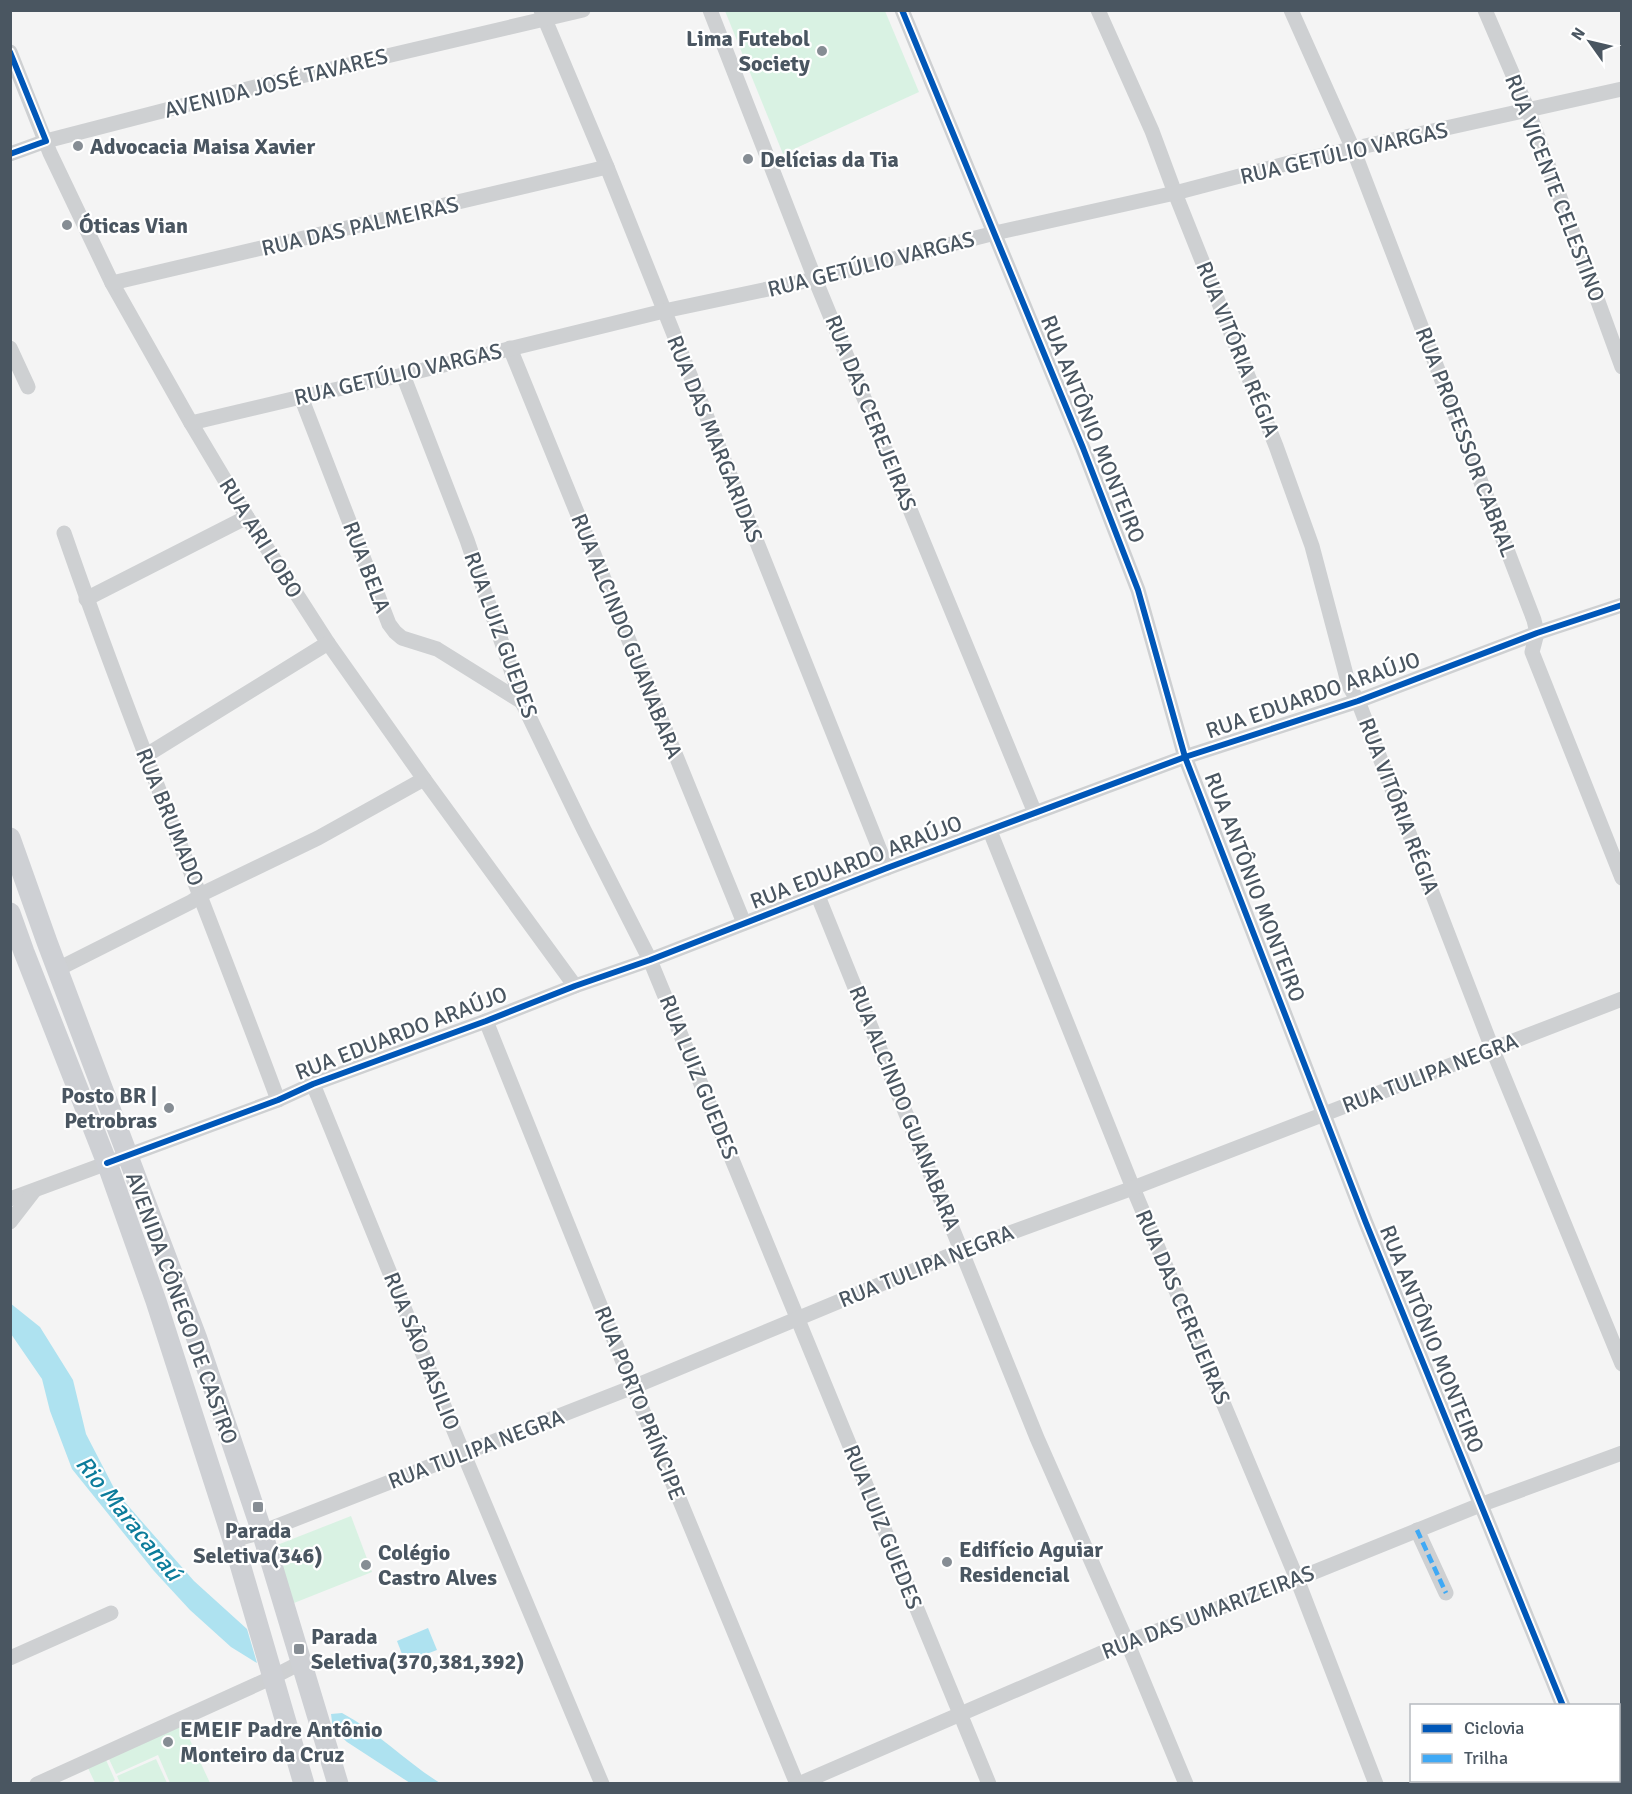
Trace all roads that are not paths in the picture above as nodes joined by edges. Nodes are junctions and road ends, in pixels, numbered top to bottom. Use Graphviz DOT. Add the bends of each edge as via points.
graph roads {
  1 [pos="583,10"];
  2 [pos="710,10"];
  3 [pos="902,10"];
  4 [pos="1098,10"];
  5 [pos="1291,10"];
  6 [pos="1485,10"];
  7 [pos="543,15"];
  8 [pos="10,52"];
  9 [pos="1622,89"];
  10 [pos="1528,111"];
  11 [pos="46,141"];
  12 [pos="1353,149"];
  13 [pos="10,154"];
  14 [pos="608,167"];
  15 [pos="1176,194"];
  16 [pos="995,233"];
  17 [pos="815,279"];
  18 [pos="112,283"];
  19 [pos="664,311"];
  20 [pos="10,348"];
  21 [pos="510,348"];
  22 [pos="1622,367"];
  23 [pos="402,375"];
  24 [pos="27,387"];
  25 [pos="301,397"];
  26 [pos="191,423"];
  27 [pos="247,517"];
  28 [pos="64,533"];
  29 [pos="86,598"];
  30 [pos="1622,605"];
  31 [pos="1537,633"];
  32 [pos="328,644"];
  33 [pos="1358,701"];
  34 [pos="522,702"];
  35 [pos="145,756"];
  36 [pos="1185,757"];
  37 [pos="424,779"];
  38 [pos="1035,813"];
  39 [pos="990,831"];
  40 [pos="10,838"];
  41 [pos="887,868"];
  42 [pos="1622,878"];
  43 [pos="201,895"];
  44 [pos="818,896"];
  45 [pos="10,914"];
  46 [pos="744,923"];
  47 [pos="47,942"];
  48 [pos="24,952"];
  49 [pos="651,960"];
  50 [pos="58,969"];
  51 [pos="575,986"];
  52 [pos="1622,999"];
  53 [pos="486,1021"];
  54 [pos="1492,1048"];
  55 [pos="313,1084"];
  56 [pos="278,1101"];
  57 [pos="1324,1114"];
  58 [pos="127,1156"];
  59 [pos="107,1163"];
  60 [pos="1133,1188"];
  61 [pos="35,1190"];
  62 [pos="10,1199"];
  63 [pos="10,1222"];
  64 [pos="963,1250"];
  65 [pos="798,1318"];
  66 [pos="1622,1364"];
  67 [pos="633,1387"];
  68 [pos="1622,1453"];
  69 [pos="463,1454"];
  70 [pos="1480,1505"];
  71 [pos="1417,1530"];
  72 [pos="262,1532"];
  73 [pos="233,1540"];
  74 [pos="1297,1579"];
  75 [pos="1446,1593"];
  76 [pos="111,1613"];
  77 [pos="1127,1642"];
  78 [pos="10,1658"];
  79 [pos="302,1662"];
  80 [pos="273,1677"];
  81 [pos="1562,1704"];
  82 [pos="959,1714"];
  83 [pos="37,1784"];
  84 [pos="304,1784"];
  85 [pos="338,1784"];
  86 [pos="602,1784"];
  87 [pos="798,1784"];
  88 [pos="989,1784"];
  89 [pos="1186,1784"];
  90 [pos="1376,1784"];
  1 -- 7 [label="street, AVENIDA JOSÉ TAVARES"];
  2 -- 17 [label="street, RUA DAS CEREJEIRAS"];
  3 -- 16 [label="street, RUA ANTÔNIO MONTEIRO"];
  4 -- 15 [label="street, RUA VITÓRIA RÉGIA"];
  5 -- 12 [label="street, RUA PROFESSOR CABRAL"];
  6 -- 10 [label="street, RUA VICENTE CELESTINO"];
  7 -- 11 [label="street, AVENIDA JOSÉ TAVARES"];
  7 -- 14 [label="street, RUA DAS MARGARIDAS"];
  8 -- 11 [label="street, RUA ARI LOBO"];
  9 -- 10 [label="street, RUA GETÚLIO VARGAS"];
  10 -- 12 [label="street, RUA GETÚLIO VARGAS"];
  10 -- 22 [label="street, RUA VICENTE CELESTINO"];
  11 -- 13 [label="street, AVENIDA JOSÉ TAVARES"];
  11 -- 18 [label="street, RUA ARI LOBO"];
  12 -- 15 [label="street, RUA GETÚLIO VARGAS"];
  12 -- 31 [label="street, RUA PROFESSOR CABRAL"];
  14 -- 18 [label="street, RUA DAS PALMEIRAS"];
  14 -- 19 [label="street, RUA DAS MARGARIDAS"];
  15 -- 16 [label="street, RUA GETÚLIO VARGAS"];
  15 -- 33 [label="street, RUA VITÓRIA RÉGIA" via="1312,546 1348,686"];
  16 -- 17 [label="street, RUA GETÚLIO VARGAS"];
  16 -- 36 [label="street, RUA ANTÔNIO MONTEIRO" via="1138,590"];
  17 -- 19 [label="street, RUA GETÚLIO VARGAS"];
  17 -- 38 [label="street, RUA DAS CEREJEIRAS"];
  18 -- 26 [label="street, RUA ARI LOBO"];
  19 -- 21 [label="street, RUA GETÚLIO VARGAS"];
  19 -- 41 [label="street, RUA DAS MARGARIDAS"];
  20 -- 24 [label="street"];
  21 -- 23 [label="street, RUA GETÚLIO VARGAS"];
  21 -- 46 [label="street, RUA ALCINDO GUANABARA"];
  23 -- 25 [label="street, RUA GETÚLIO VARGAS"];
  23 -- 34 [label="street, RUA LUIZ GUEDES" via="467,540"];
  25 -- 26 [label="street, RUA GETÚLIO VARGAS"];
  25 -- 34 [label="street, RUA BELA" via="388,624 402,638 437,649"];
  26 -- 27 [label="street, RUA ARI LOBO"];
  27 -- 29 [label="street"];
  27 -- 32 [label="street, RUA ARI LOBO"];
  28 -- 29 [label="street, RUA BRUMADO"];
  29 -- 35 [label="street, RUA BRUMADO"];
  30 -- 31 [label="street, RUA EDUARDO ARAÚJO"];
  31 -- 33 [label="street, RUA EDUARDO ARAÚJO"];
  31 -- 42 [label="street, RUA PROFESSOR CABRAL" via="1532,652"];
  32 -- 35 [label="street"];
  32 -- 37 [label="street, RUA ARI LOBO"];
  33 -- 36 [label="street, RUA EDUARDO ARAÚJO"];
  33 -- 54 [label="street, RUA VITÓRIA RÉGIA"];
  34 -- 49 [label="street, RUA LUIZ GUEDES"];
  35 -- 43 [label="street, RUA BRUMADO"];
  36 -- 38 [label="street, RUA EDUARDO ARAÚJO"];
  36 -- 57 [label="street, RUA ANTÔNIO MONTEIRO"];
  37 -- 43 [label="street" via="318,838"];
  37 -- 51 [label="street, RUA ARI LOBO"];
  38 -- 39 [label="street, RUA EDUARDO ARAÚJO"];
  39 -- 41 [label="street, RUA EDUARDO ARAÚJO"];
  39 -- 60 [label="street, RUA DAS CEREJEIRAS"];
  40 -- 47 [label="main road, AVENIDA CÔNEGO DE CASTRO"];
  41 -- 44 [label="street, RUA EDUARDO ARAÚJO"];
  43 -- 50 [label="street"];
  43 -- 56 [label="street, RUA BRUMADO"];
  44 -- 46 [label="street, RUA EDUARDO ARAÚJO"];
  44 -- 64 [label="street, RUA ALCINDO GUANABARA"];
  45 -- 48 [label="main road, AVENIDA CÔNEGO DE CASTRO"];
  46 -- 49 [label="street, RUA EDUARDO ARAÚJO"];
  47 -- 48 [label="main road"];
  47 -- 50 [label="main road, AVENIDA CÔNEGO DE CASTRO"];
  48 -- 59 [label="main road, AVENIDA CÔNEGO DE CASTRO"];
  49 -- 51 [label="street, RUA EDUARDO ARAÚJO"];
  49 -- 65 [label="street, RUA LUIZ GUEDES"];
  50 -- 58 [label="main road, AVENIDA CÔNEGO DE CASTRO"];
  51 -- 53 [label="street, RUA EDUARDO ARAÚJO"];
  52 -- 54 [label="street, RUA TULIPA NEGRA"];
  53 -- 55 [label="street, RUA EDUARDO ARAÚJO"];
  53 -- 67 [label="street, RUA PORTO PRÍNCIPE"];
  54 -- 57 [label="street, RUA TULIPA NEGRA"];
  54 -- 66 [label="street, RUA VITÓRIA RÉGIA"];
  55 -- 56 [label="street, RUA EDUARDO ARAÚJO"];
  55 -- 69 [label="street, RUA SÃO BASILIO"];
  56 -- 58 [label="street, RUA EDUARDO ARAÚJO"];
  57 -- 60 [label="street, RUA TULIPA NEGRA"];
  57 -- 70 [label="street, RUA ANTÔNIO MONTEIRO"];
  58 -- 59 [label="street, RUA EDUARDO ARAÚJO"];
  58 -- 72 [label="main road, AVENIDA CÔNEGO DE CASTRO" via="197,1339"];
  59 -- 61 [label="street, RUA EDUARDO ARAÚJO"];
  59 -- 73 [label="main road, AVENIDA CÔNEGO DE CASTRO"];
  60 -- 64 [label="street, RUA TULIPA NEGRA"];
  60 -- 74 [label="street, RUA DAS CEREJEIRAS"];
  61 -- 62 [label="street, RUA EDUARDO ARAÚJO"];
  61 -- 63 [label="street"];
  64 -- 65 [label="street, RUA TULIPA NEGRA"];
  64 -- 77 [label="street, RUA ALCINDO GUANABARA" via="1037,1438"];
  65 -- 67 [label="street, RUA TULIPA NEGRA"];
  65 -- 82 [label="street, RUA LUIZ GUEDES"];
  67 -- 69 [label="street, RUA TULIPA NEGRA"];
  67 -- 87 [label="street, RUA PORTO PRÍNCIPE"];
  68 -- 70 [label="street, RUA DAS UMARIZEIRAS"];
  69 -- 72 [label="street, RUA TULIPA NEGRA"];
  69 -- 86 [label="street, RUA SÃO BASILIO"];
  70 -- 71 [label="street, RUA DAS UMARIZEIRAS"];
  70 -- 81 [label="street, RUA ANTÔNIO MONTEIRO"];
  71 -- 74 [label="street, RUA DAS UMARIZEIRAS"];
  71 -- 75 [label="street"];
  72 -- 73 [label="street, RUA TULIPA NEGRA"];
  72 -- 79 [label="main road, AVENIDA CÔNEGO DE CASTRO"];
  73 -- 80 [label="main road, AVENIDA CÔNEGO DE CASTRO"];
  74 -- 77 [label="street, RUA DAS UMARIZEIRAS"];
  74 -- 90 [label="street, RUA DAS CEREJEIRAS"];
  76 -- 78 [label="street"];
  77 -- 82 [label="street, RUA DAS UMARIZEIRAS"];
  77 -- 89 [label="street, RUA ALCINDO GUANABARA"];
  79 -- 80 [label="street"];
  79 -- 85 [label="main road, AVENIDA CÔNEGO DE CASTRO"];
  80 -- 83 [label="street"];
  80 -- 84 [label="main road, AVENIDA CÔNEGO DE CASTRO"];
  82 -- 87 [label="street, RUA DAS UMARIZEIRAS"];
  82 -- 88 [label="street, RUA LUIZ GUEDES"];
}
